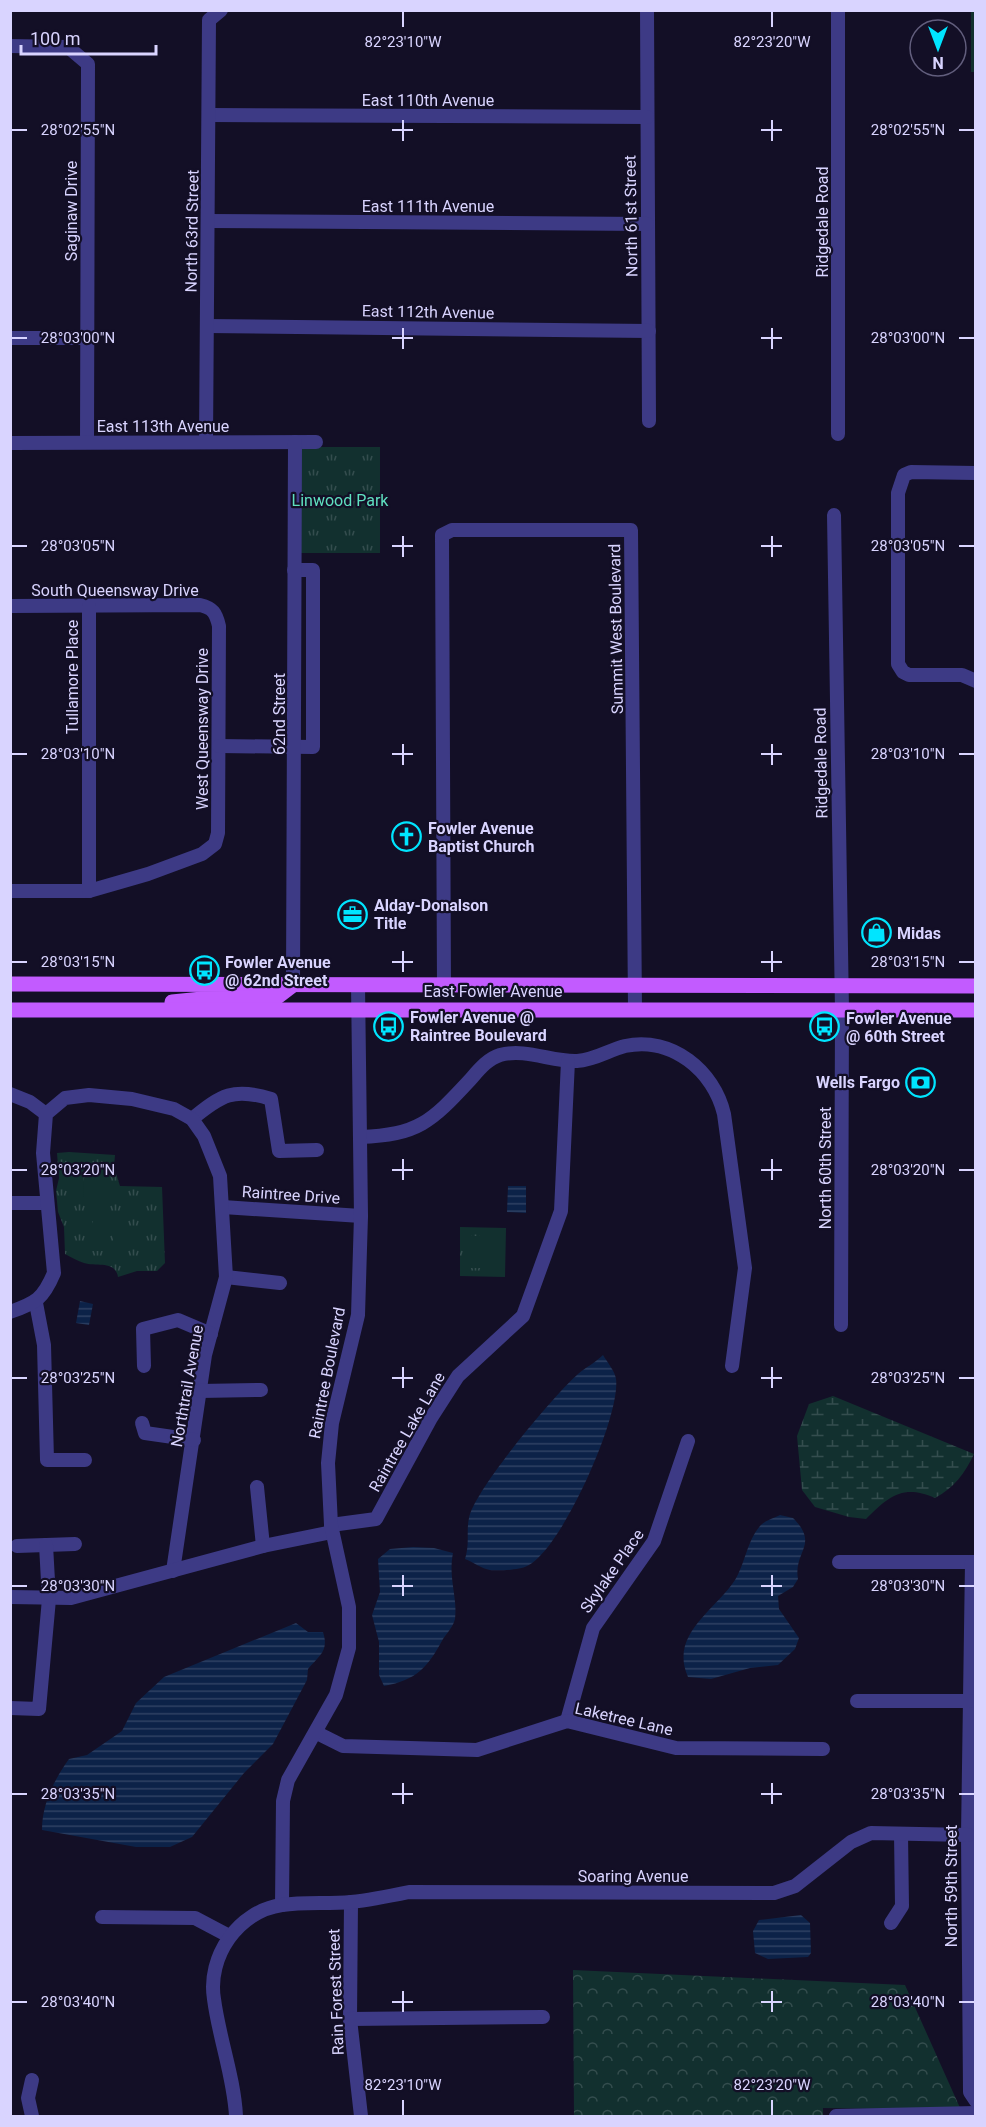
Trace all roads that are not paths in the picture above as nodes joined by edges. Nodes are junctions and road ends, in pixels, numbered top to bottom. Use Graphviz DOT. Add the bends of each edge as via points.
graph roads {
  1 [pos="221,10"];
  2 [pos="646,10"];
  3 [pos="838,10"];
  4 [pos="10,46"];
  5 [pos="210,115"];
  6 [pos="646,117"];
  7 [pos="208,221"];
  8 [pos="647,224"];
  9 [pos="207,326"];
  10 [pos="649,331"];
  11 [pos="10,338"];
  12 [pos="87,338"];
  13 [pos="649,421"];
  14 [pos="838,434"];
  15 [pos="87,442"];
  16 [pos="206,442"];
  17 [pos="295,442"];
  18 [pos="316,442"];
  19 [pos="10,443"];
  20 [pos="975,473"];
  21 [pos="834,515"];
  22 [pos="10,606"];
  23 [pos="89,606"];
  24 [pos="217,615"];
  25 [pos="975,681"];
  26 [pos="219,746"];
  27 [pos="296,747"];
  28 [pos="10,891"];
  29 [pos="89,891"];
  30 [pos="10,984"];
  31 [pos="293,985"];
  32 [pos="358,985"];
  33 [pos="444,986"];
  34 [pos="636,986"];
  35 [pos="841,986"];
  36 [pos="975,986"];
  37 [pos="974,1008"];
  38 [pos="635,1009"];
  39 [pos="10,1010"];
  40 [pos="358,1010"];
  41 [pos="842,1010"];
  42 [pos="98,1011"];
  43 [pos="568,1061"];
  44 [pos="10,1094"];
  45 [pos="46,1114"];
  46 [pos="192,1119"];
  47 [pos="360,1137"];
  48 [pos="317,1150"];
  49 [pos="10,1203"];
  50 [pos="47,1203"];
  51 [pos="223,1206"];
  52 [pos="361,1216"];
  53 [pos="226,1277"];
  54 [pos="280,1283"];
  55 [pos="36,1303"];
  56 [pos="10,1312"];
  57 [pos="841,1325"];
  58 [pos="211,1334"];
  59 [pos="732,1365"];
  60 [pos="144,1366"];
  61 [pos="200,1390"];
  62 [pos="261,1390"];
  63 [pos="142,1424"];
  64 [pos="194,1440"];
  65 [pos="688,1441"];
  66 [pos="85,1460"];
  67 [pos="257,1487"];
  68 [pos="332,1528"];
  69 [pos="75,1544"];
  70 [pos="46,1545"];
  71 [pos="17,1546"];
  72 [pos="263,1546"];
  73 [pos="839,1562"];
  74 [pos="974,1562"];
  75 [pos="173,1571"];
  76 [pos="10,1597"];
  77 [pos="49,1599"];
  78 [pos="857,1701"];
  79 [pos="969,1701"];
  80 [pos="10,1708"];
  81 [pos="567,1721"];
  82 [pos="317,1733"];
  83 [pos="823,1749"];
  84 [pos="901,1834"];
  85 [pos="968,1835"];
  86 [pos="351,1902"];
  87 [pos="282,1905"];
  88 [pos="102,1917"];
  89 [pos="891,1923"];
  90 [pos="229,1936"];
  91 [pos="543,2017"];
  92 [pos="350,2019"];
  93 [pos="32,2080"];
  94 [pos="975,2100"];
  95 [pos="975,2113"];
  96 [pos="944,2115"];
  97 [pos="32,2116"];
  98 [pos="236,2116"];
  99 [pos="360,2116"];
  100 [pos="836,2116"];
  101 [pos="870,2116"];
  1 -- 5 [label="street, North 63rd Street" via="209,20"];
  2 -- 6 [label="street, North 61st Street"];
  3 -- 14 [label="street, Ridgedale Road"];
  4 -- 12 [label="street, Saginaw Drive" via="68,47 88,64"];
  5 -- 6 [label="street, East 110th Avenue"];
  5 -- 7 [label="street, North 63rd Street"];
  6 -- 8 [label="street, North 61st Street"];
  7 -- 8 [label="street, East 111th Avenue"];
  7 -- 9 [label="street, North 63rd Street"];
  8 -- 10 [label="street, North 61st Street"];
  9 -- 10 [label="street, East 112th Avenue"];
  9 -- 16 [label="street, North 63rd Street"];
  10 -- 13 [label="street, North 61st Street"];
  11 -- 12 [label="street"];
  12 -- 15 [label="street, Saginaw Drive"];
  15 -- 16 [label="street, East 113th Avenue"];
  15 -- 19 [label="street, East 113th Avenue"];
  16 -- 17 [label="street, East 113th Avenue"];
  17 -- 18 [label="street, East 113th Avenue"];
  17 -- 27 [label="street" via="294,570 313,570 313,747"];
  20 -- 25 [label="street" via="904,475 898,493 898,664 909,675 962,675"];
  21 -- 35 [label="street, Ridgedale Road"];
  22 -- 23 [label="street, South Queensway Drive"];
  23 -- 24 [label="street, South Queensway Drive" via="200,605"];
  23 -- 29 [label="street, Tullamore Place"];
  24 -- 26 [label="street, West Queensway Drive"];
  26 -- 27 [label="street"];
  26 -- 29 [label="street, West Queensway Drive" via="218,833 214,844 202,854"];
  27 -- 31 [label="street, 62nd Street"];
  28 -- 29 [label="street"];
  30 -- 31 [label="main road, East Fowler Avenue"];
  31 -- 32 [label="main road, East Fowler Avenue"];
  31 -- 42 [label="main road" via="276,998 202,999"];
  32 -- 33 [label="main road, East Fowler Avenue"];
  32 -- 40 [label="street, Raintree Boulevard"];
  33 -- 34 [label="main road, East Fowler Avenue"];
  33 -- 34 [label="street, Summit West Boulevard" via="442,535 452,530 631,530"];
  34 -- 35 [label="main road, East Fowler Avenue"];
  34 -- 38 [label="street, Summit West Boulevard"];
  35 -- 36 [label="main road, East Fowler Avenue"];
  35 -- 41 [label="street, Ridgedale Road"];
  37 -- 41 [label="main road, East Fowler Avenue"];
  38 -- 40 [label="main road, East Fowler Avenue"];
  38 -- 41 [label="main road, East Fowler Avenue"];
  39 -- 42 [label="main road, East Fowler Avenue"];
  40 -- 42 [label="main road, East Fowler Avenue"];
  40 -- 47 [label="street, Raintree Boulevard"];
  41 -- 57 [label="street, North 60th Street"];
  43 -- 47 [label="street" via="520,1053 501,1055 488,1061 437,1116 413,1129"];
  43 -- 59 [label="street" via="638,1044 660,1047 690,1061 713,1085 724,1114 744,1257"];
  43 -- 68 [label="street, Raintree Lake Lane" via="561,1211 523,1316 458,1376 376,1519"];
  44 -- 45 [label="street"];
  45 -- 46 [label="street" via="65,1098 89,1095 132,1099"];
  45 -- 50 [label="street" via="43,1153"];
  46 -- 48 [label="street" via="227,1094 253,1094 271,1100 279,1150"];
  46 -- 51 [label="street, Raintree Drive" via="204,1136 220,1176"];
  47 -- 52 [label="street, Raintree Boulevard"];
  49 -- 50 [label="street"];
  50 -- 55 [label="street" via="54,1273"];
  51 -- 52 [label="street, Raintree Drive"];
  51 -- 53 [label="street, Northtrail Avenue"];
  52 -- 68 [label="street, Raintree Boulevard" via="358,1315 328,1463"];
  53 -- 54 [label="street"];
  53 -- 58 [label="street, Northtrail Avenue"];
  55 -- 56 [label="street"];
  55 -- 66 [label="street" via="44,1345 47,1460"];
  58 -- 60 [label="street" via="178,1320 143,1329"];
  58 -- 61 [label="street, Northtrail Avenue"];
  61 -- 62 [label="street"];
  61 -- 64 [label="street, Northtrail Avenue"];
  63 -- 64 [label="street" via="145,1433"];
  64 -- 75 [label="street, Northtrail Avenue"];
  65 -- 81 [label="street, Skylake Place" via="654,1541 593,1628"];
  67 -- 72 [label="street"];
  68 -- 72 [label="street"];
  68 -- 82 [label="street, Raintree Boulevard" via="349,1607 350,1633 341,1681"];
  69 -- 70 [label="street"];
  70 -- 71 [label="street"];
  70 -- 77 [label="street"];
  72 -- 75 [label="street"];
  73 -- 74 [label="street"];
  74 -- 79 [label="street, North 59th Street"];
  75 -- 77 [label="street" via="71,1598"];
  76 -- 77 [label="street"];
  77 -- 80 [label="street" via="39,1709"];
  78 -- 79 [label="street"];
  79 -- 85 [label="street, North 59th Street"];
  81 -- 82 [label="street, Laketree Lane" via="477,1750 343,1746"];
  81 -- 83 [label="street, Laketree Lane" via="676,1748"];
  82 -- 87 [label="street, Raintree Boulevard" via="297,1760 283,1801"];
  84 -- 85 [label="street, Soaring Avenue"];
  84 -- 86 [label="street, Soaring Avenue" via="871,1833 851,1842 795,1886 774,1893 410,1892"];
  84 -- 89 [label="street" via="902,1906"];
  85 -- 94 [label="street, North 59th Street" via="970,2092"];
  86 -- 87 [label="street, Soaring Avenue"];
  86 -- 92 [label="street, Rain Forest Street"];
  87 -- 90 [label="street" via="252,1917"];
  88 -- 90 [label="street" via="195,1918"];
  90 -- 98 [label="street" via="217,1961 213,1986"];
  91 -- 92 [label="street"];
  92 -- 99 [label="street, Rain Forest Street"];
  93 -- 97 [label="street" via="28,2098"];
  95 -- 96 [label="street"];
  96 -- 101 [label="street"];
  100 -- 101 [label="street"];
}
